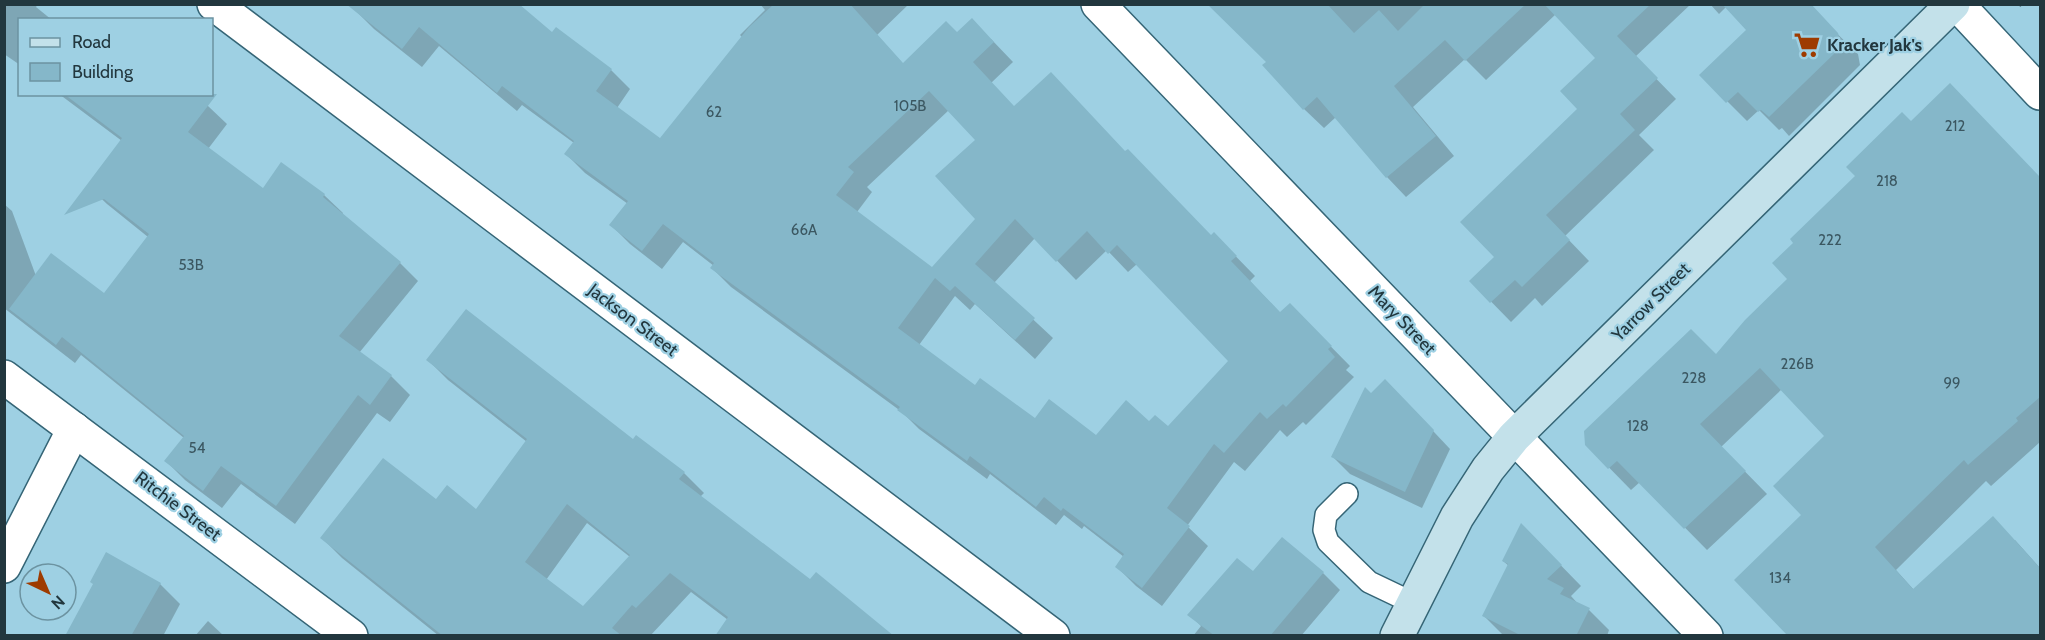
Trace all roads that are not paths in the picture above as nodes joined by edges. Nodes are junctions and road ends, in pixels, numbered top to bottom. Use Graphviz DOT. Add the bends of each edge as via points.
graph roads {
  1 [pos="214,4"];
  2 [pos="1098,4"];
  3 [pos="1955,4"];
  4 [pos="2040,93"];
  5 [pos="4,377"];
  6 [pos="74,429"];
  7 [pos="1514,437"];
  8 [pos="1347,494"];
  9 [pos="4,566"];
  10 [pos="1413,603"];
  11 [pos="351,636"];
  12 [pos="1053,636"];
  13 [pos="1397,636"];
  14 [pos="1706,636"];
  1 -- 12 [label="street, Jackson Street"];
  2 -- 7 [label="street, Mary Street"];
  3 -- 4 [label="street"];
  3 -- 7 [label="street, Yarrow Street"];
  5 -- 6 [label="street, Ritchie Street"];
  6 -- 9 [label="street"];
  6 -- 11 [label="street, Ritchie Street"];
  7 -- 10 [label="street, Yarrow Street" via="1462,509"];
  7 -- 14 [label="street, Mary Street"];
  8 -- 10 [label="lane" via="1326,515 1324,530 1328,542 1369,582"];
  10 -- 13 [label="street, Yarrow Street"];
}
